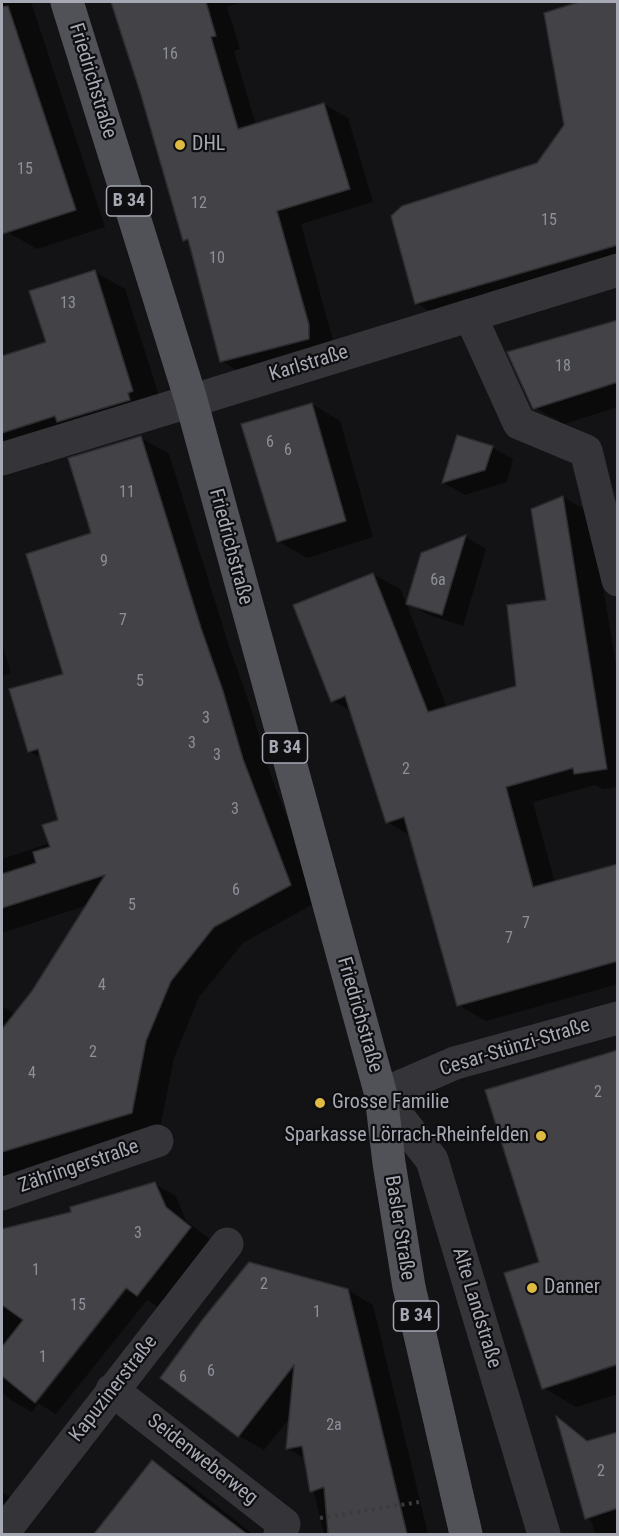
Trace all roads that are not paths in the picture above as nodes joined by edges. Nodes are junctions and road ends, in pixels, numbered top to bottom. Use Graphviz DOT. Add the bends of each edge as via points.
graph roads {
  1 [pos="67,2"];
  2 [pos="618,270"];
  3 [pos="470,315"];
  4 [pos="191,400"];
  5 [pos="2,459"];
  6 [pos="618,580"];
  7 [pos="618,1018"];
  8 [pos="381,1095"];
  9 [pos="157,1141"];
  10 [pos="2,1194"];
  11 [pos="227,1244"];
  12 [pos="112,1390"];
  13 [pos="282,1529"];
  14 [pos="2,1534"];
  15 [pos="466,1534"];
  16 [pos="544,1534"];
  1 -- 4 [label="main road, Friedrichstraße / B 34"];
  2 -- 3 [label="street, Karlstraße"];
  3 -- 4 [label="street, Karlstraße"];
  3 -- 6 [label="street" via="519,423 586,451"];
  4 -- 5 [label="street, Karlstraße"];
  4 -- 8 [label="main road, Friedrichstraße / B 34"];
  7 -- 8 [label="street, Cesar-Stünzi-Straße" via="455,1063"];
  8 -- 15 [label="main road, Basler Straße / B 34" via="409,1287"];
  8 -- 16 [label="street, Alte Landstraße" via="432,1160"];
  9 -- 10 [label="street, Zähringerstraße"];
  11 -- 12 [label="street, Kapuzinerstraße"];
  12 -- 13 [label="street, Seidenweberweg"];
  12 -- 14 [label="street, Kapuzinerstraße"];
}
